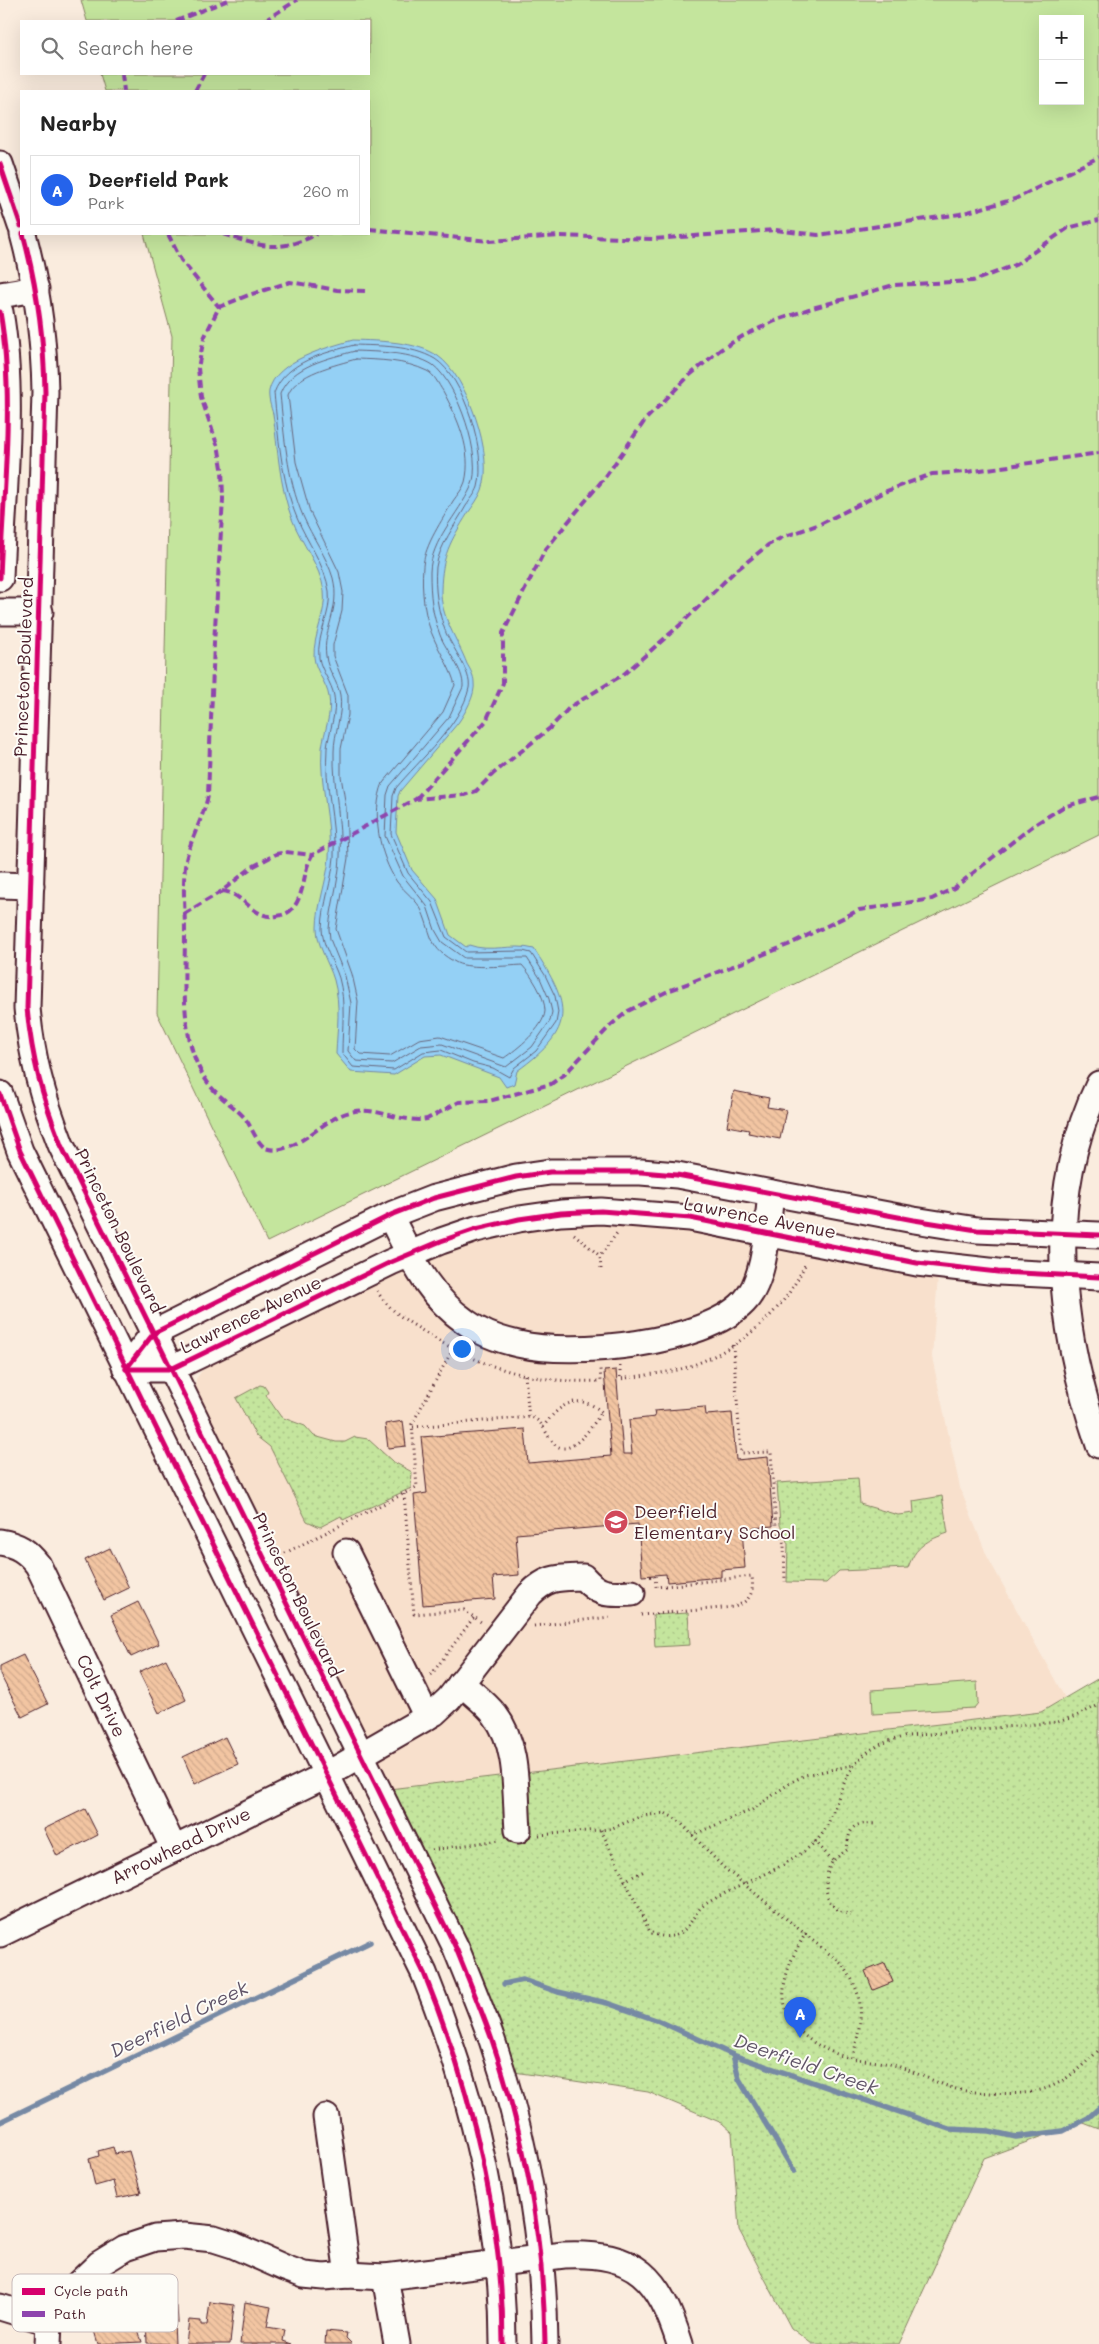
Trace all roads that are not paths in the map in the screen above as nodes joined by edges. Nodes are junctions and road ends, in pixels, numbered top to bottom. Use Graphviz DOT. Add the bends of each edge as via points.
graph roads {
  1 [pos="0,164"];
  2 [pos="20,223"];
  3 [pos="23,235"];
  4 [pos="36,289"];
  5 [pos="0,295"];
  6 [pos="0,312"];
  7 [pos="0,578"];
  8 [pos="0,612"];
  9 [pos="40,612"];
  10 [pos="0,885"];
  11 [pos="31,886"];
  12 [pos="1099,1084"];
  13 [pos="0,1094"];
  14 [pos="772,1193"];
  15 [pos="390,1216"];
  16 [pos="766,1233"];
  17 [pos="1062,1234"];
  18 [pos="1099,1235"];
  19 [pos="410,1254"];
  20 [pos="1062,1276"];
  21 [pos="1099,1277"];
  22 [pos="154,1333"];
  23 [pos="126,1369"];
  24 [pos="171,1369"];
  25 [pos="1099,1445"];
  26 [pos="10,1545"];
  27 [pos="346,1552"];
  28 [pos="636,1595"];
  29 [pos="461,1683"];
  30 [pos="427,1717"];
  31 [pos="360,1756"];
  32 [pos="326,1775"];
  33 [pos="519,1835"];
  34 [pos="174,1849"];
  35 [pos="0,1934"];
  36 [pos="326,2116"];
  37 [pos="541,2258"];
  38 [pos="500,2263"];
  39 [pos="89,2274"];
  40 [pos="348,2275"];
  41 [pos="385,2277"];
  42 [pos="0,2307"];
  43 [pos="12,2313"];
  44 [pos="397,2344"];
  45 [pos="503,2344"];
  46 [pos="545,2344"];
  47 [pos="680,2344"];
  1 -- 2 [label="street"];
  3 -- 4 [label="street, Princeton Boulevard"];
  4 -- 5 [label="street"];
  4 -- 9 [label="street, Princeton Boulevard" via="44,341 45,392"];
  6 -- 7 [label="street, Princeton Boulevard" via="7,415"];
  8 -- 9 [label="street"];
  9 -- 11 [label="street, Princeton Boulevard"];
  10 -- 11 [label="street"];
  11 -- 22 [label="street, Princeton Boulevard" via="27,1008 34,1064 43,1099 61,1145"];
  12 -- 17 [label="street" via="1072,1160"];
  13 -- 23 [label="street" via="20,1151"];
  14 -- 15 [label="street, Lawrence Avenue" via="641,1172 550,1172 474,1187 434,1198"];
  14 -- 16 [label="street"];
  14 -- 17 [label="street, Lawrence Avenue" via="977,1230"];
  15 -- 19 [label="street"];
  15 -- 22 [label="street, Lawrence Avenue"];
  16 -- 19 [label="street, Lawrence Avenue" via="690,1218 601,1211 519,1219 476,1229"];
  16 -- 19 [label="street" via="756,1284 744,1302 707,1325 645,1342 567,1349 520,1345 490,1336 466,1322 428,1286"];
  16 -- 20 [label="street, Lawrence Avenue" via="918,1263"];
  17 -- 18 [label="street, Lawrence Avenue"];
  17 -- 20 [label="street"];
  19 -- 24 [label="street, Lawrence Avenue"];
  20 -- 21 [label="street, Lawrence Avenue"];
  20 -- 25 [label="street" via="1068,1329"];
  22 -- 23 [label="street, Lawrence Avenue"];
  22 -- 24 [label="street, Princeton Boulevard"];
  23 -- 24 [label="street, Lawrence Avenue"];
  23 -- 32 [label="street"];
  24 -- 31 [label="street, Princeton Boulevard"];
  26 -- 34 [label="street, Colt Drive" via="38,1565"];
  27 -- 30 [label="street"];
  28 -- 29 [label="street, Arrowhead Drive" via="605,1594 593,1588 583,1577 545,1581 530,1594"];
  29 -- 30 [label="street, Arrowhead Drive" via="449,1699"];
  29 -- 33 [label="street" via="495,1714 504,1730 512,1753"];
  30 -- 31 [label="street, Arrowhead Drive"];
  31 -- 32 [label="street, Arrowhead Drive"];
  31 -- 37 [label="street, Princeton Boulevard" via="456,1948 492,2039 518,2132"];
  32 -- 34 [label="street, Arrowhead Drive"];
  32 -- 38 [label="street" via="424,1973 445,2026 486,2167"];
  34 -- 35 [label="street, Arrowhead Drive"];
  36 -- 40 [label="street"];
  37 -- 38 [label="street"];
  37 -- 46 [label="street, Princeton Boulevard"];
  37 -- 47 [label="street" via="590,2254 627,2263 647,2277 663,2298"];
  38 -- 41 [label="street"];
  38 -- 45 [label="street"];
  39 -- 40 [label="street" via="125,2248 155,2238 184,2236 233,2245 304,2275 324,2278"];
  40 -- 41 [label="street"];
  41 -- 44 [label="street"];
  42 -- 43 [label="street"];
}
